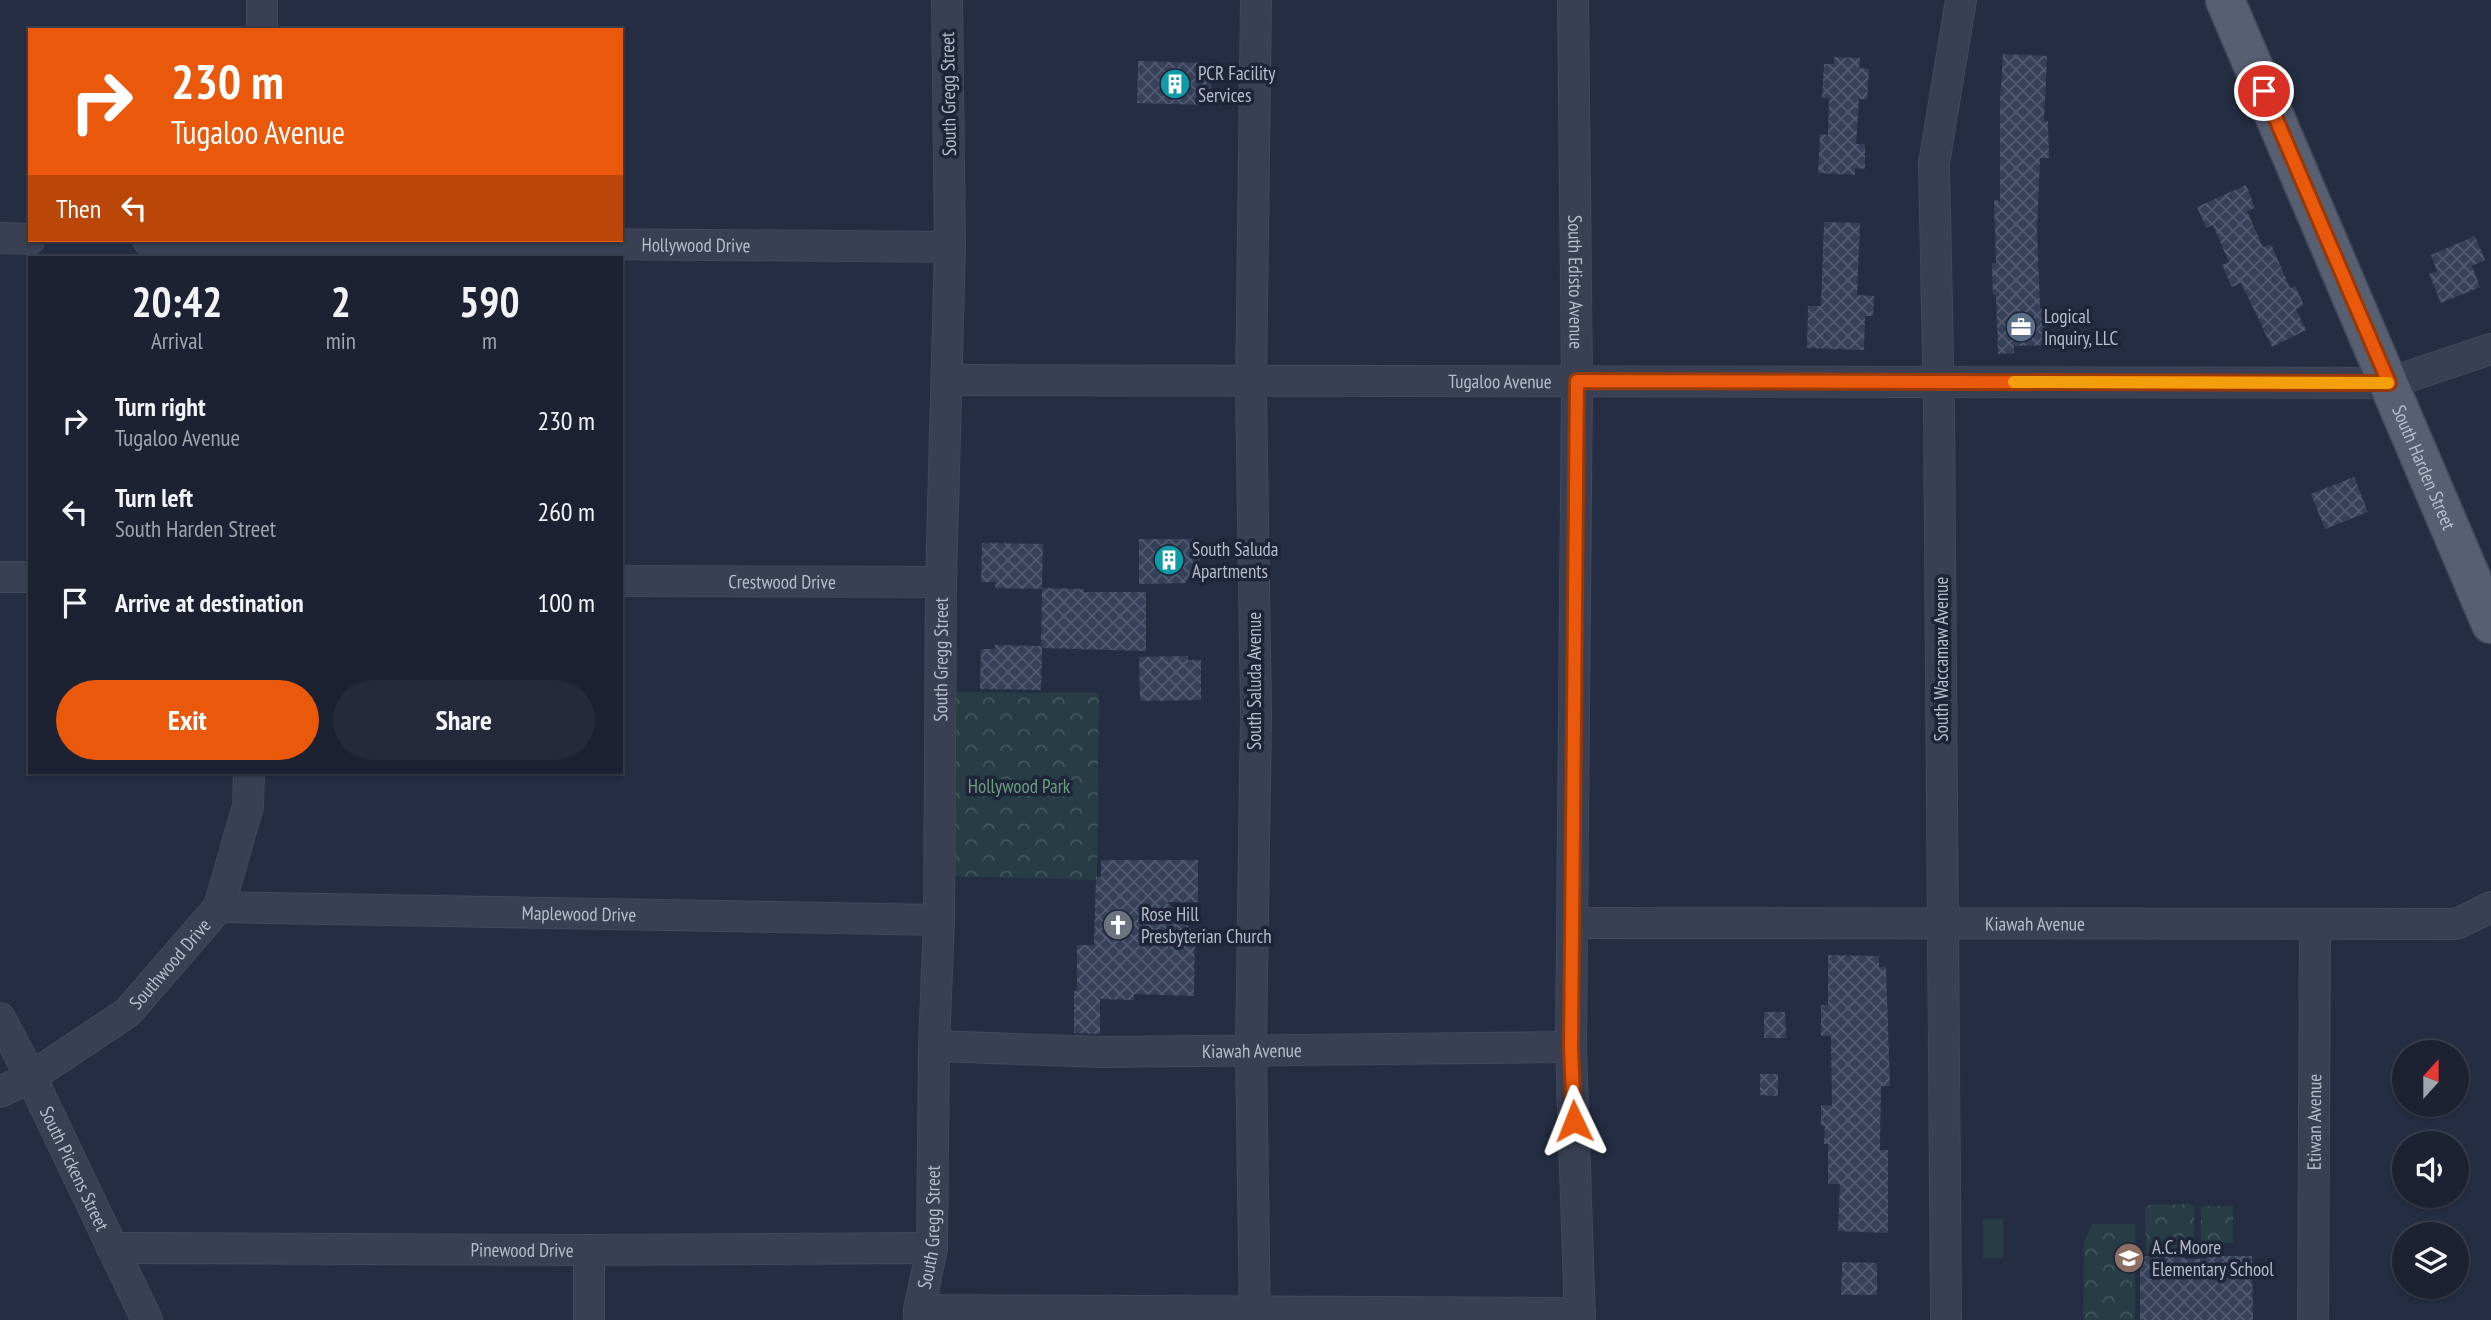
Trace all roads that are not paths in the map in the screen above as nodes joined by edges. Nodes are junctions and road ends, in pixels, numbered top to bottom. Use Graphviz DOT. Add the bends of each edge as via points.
graph roads {
  1 [pos="262,0"];
  2 [pos="947,0"];
  3 [pos="1256,0"];
  4 [pos="1573,0"];
  5 [pos="1961,0"];
  6 [pos="2225,0"];
  7 [pos="262,28"];
  8 [pos="0,239"];
  9 [pos="28,239"];
  10 [pos="186,242"];
  11 [pos="262,246"];
  12 [pos="950,247"];
  13 [pos="2491,349"];
  14 [pos="947,380"];
  15 [pos="1251,380"];
  16 [pos="1577,381"];
  17 [pos="1939,382"];
  18 [pos="2389,383"];
  19 [pos="0,577"];
  20 [pos="28,577"];
  21 [pos="623,580"];
  22 [pos="941,582"];
  23 [pos="2491,624"];
  24 [pos="249,774"];
  25 [pos="219,907"];
  26 [pos="2491,907"];
  27 [pos="939,920"];
  28 [pos="1573,923"];
  29 [pos="1942,923"];
  30 [pos="2315,924"];
  31 [pos="0,1018"];
  32 [pos="934,1046"];
  33 [pos="1571,1047"];
  34 [pos="1251,1050"];
  35 [pos="31,1077"];
  36 [pos="0,1092"];
  37 [pos="112,1248"];
  38 [pos="932,1248"];
  39 [pos="589,1251"];
  40 [pos="919,1315"];
  41 [pos="1255,1316"];
  42 [pos="1580,1316"];
  43 [pos="147,1320"];
  44 [pos="589,1320"];
  45 [pos="1946,1320"];
  46 [pos="2313,1320"];
  1 -- 7 [label="street"];
  2 -- 12 [label="street, South Gregg Street"];
  3 -- 15 [label="street, South Saluda Avenue"];
  4 -- 16 [label="street, South Edisto Avenue"];
  5 -- 17 [label="street, South Waccamaw Avenue" via="1934,163"];
  6 -- 18 [label="main road, South Harden Street"];
  8 -- 9 [label="street"];
  10 -- 11 [label="street, Hollywood Drive"];
  11 -- 12 [label="street, Hollywood Drive"];
  12 -- 14 [label="street, South Gregg Street"];
  13 -- 18 [label="street, Tugaloo Avenue"];
  14 -- 15 [label="street, Tugaloo Avenue"];
  14 -- 22 [label="street, South Gregg Street"];
  15 -- 16 [label="street, Tugaloo Avenue"];
  15 -- 34 [label="street, South Saluda Avenue" via="1256,712"];
  16 -- 17 [label="street, Tugaloo Avenue"];
  16 -- 28 [label="street, South Edisto Avenue"];
  17 -- 18 [label="street, Tugaloo Avenue"];
  17 -- 29 [label="street, South Waccamaw Avenue"];
  18 -- 23 [label="main road, South Harden Street"];
  19 -- 20 [label="street"];
  21 -- 22 [label="street, Crestwood Drive"];
  22 -- 27 [label="street, South Gregg Street"];
  24 -- 25 [label="street, Southwood Drive" via="248,806"];
  25 -- 27 [label="street, Maplewood Drive"];
  25 -- 35 [label="street, Southwood Drive" via="127,1013"];
  26 -- 30 [label="street, Kiawah Avenue" via="2457,924"];
  27 -- 32 [label="street, South Gregg Street"];
  28 -- 29 [label="street, Kiawah Avenue"];
  28 -- 33 [label="street, South Edisto Avenue"];
  29 -- 30 [label="street, Kiawah Avenue"];
  29 -- 45 [label="street, South Waccamaw Avenue"];
  30 -- 46 [label="street, Etiwan Avenue"];
  31 -- 35 [label="street, South Pickens Street"];
  32 -- 34 [label="street, Kiawah Avenue" via="1103,1052"];
  32 -- 38 [label="street, South Gregg Street"];
  33 -- 34 [label="street, Kiawah Avenue"];
  33 -- 42 [label="street, South Edisto Avenue"];
  34 -- 41 [label="street, South Saluda Avenue"];
  35 -- 36 [label="street, Southwood Drive"];
  35 -- 37 [label="street, South Pickens Street"];
  37 -- 39 [label="street, Pinewood Drive"];
  37 -- 43 [label="street, South Pickens Street"];
  38 -- 39 [label="street, Pinewood Drive"];
  38 -- 40 [label="street, South Gregg Street"];
  39 -- 44 [label="street"];
  40 -- 41 [label="street"];
  41 -- 42 [label="street"];
}
